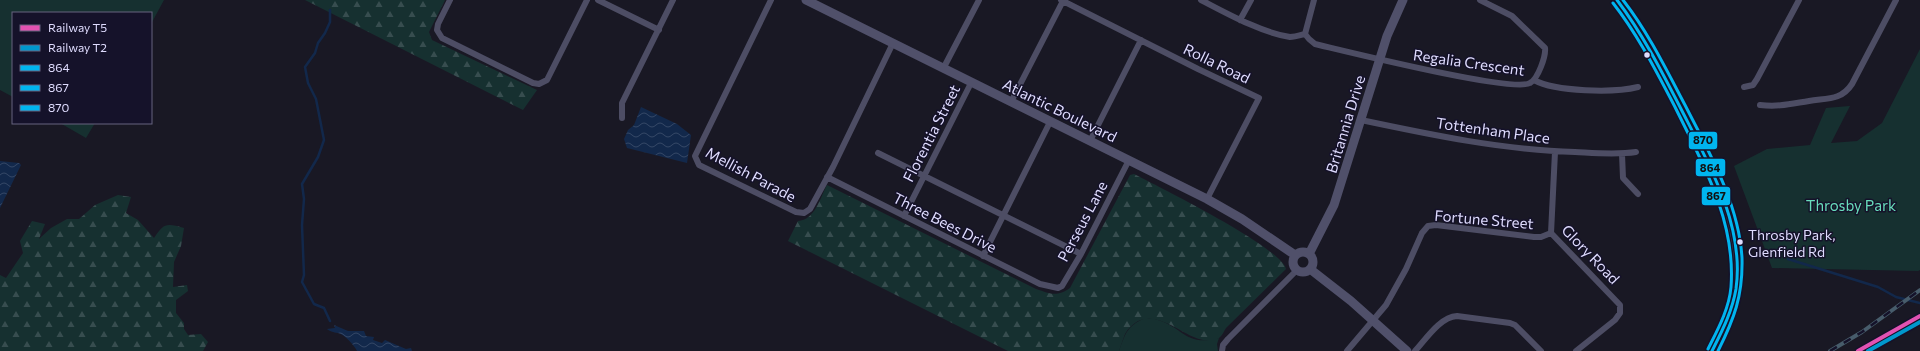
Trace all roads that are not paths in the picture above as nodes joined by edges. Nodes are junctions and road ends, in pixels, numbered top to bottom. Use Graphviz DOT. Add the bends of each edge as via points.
graph roads {
  1 [pos="450,0"];
  2 [pos="586,0"];
  3 [pos="598,0"];
  4 [pos="674,0"];
  5 [pos="771,0"];
  6 [pos="806,0"];
  7 [pos="980,0"];
  8 [pos="1062,0"];
  9 [pos="1202,0"];
  10 [pos="1251,0"];
  11 [pos="1314,0"];
  12 [pos="1403,0"];
  13 [pos="1480,0"];
  14 [pos="1617,0"];
  15 [pos="1799,0"];
  16 [pos="1896,0"];
  17 [pos="1240,20"];
  18 [pos="659,30"];
  19 [pos="1305,34"];
  20 [pos="1141,40"];
  21 [pos="893,43"];
  22 [pos="1380,59"];
  23 [pos="943,69"];
  24 [pos="1534,80"];
  25 [pos="971,83"];
  26 [pos="1638,87"];
  27 [pos="1744,87"];
  28 [pos="1011,102"];
  29 [pos="1760,105"];
  30 [pos="622,118"];
  31 [pos="1361,120"];
  32 [pos="1050,122"];
  33 [pos="1090,142"];
  34 [pos="1555,152"];
  35 [pos="1636,152"];
  36 [pos="878,153"];
  37 [pos="1622,154"];
  38 [pos="1129,160"];
  39 [pos="924,176"];
  40 [pos="827,177"];
  41 [pos="1638,194"];
  42 [pos="1207,199"];
  43 [pos="1004,215"];
  44 [pos="904,216"];
  45 [pos="1551,233"];
  46 [pos="1081,254"];
  47 [pos="1309,254"];
  48 [pos="982,256"];
  49 [pos="1295,256"];
  50 [pos="1310,269"];
  51 [pos="1297,270"];
  52 [pos="1053,287"];
  53 [pos="1374,320"];
  54 [pos="1222,351"];
  55 [pos="1347,351"];
  56 [pos="1407,351"];
  57 [pos="1415,351"];
  58 [pos="1541,351"];
  59 [pos="1576,351"];
  60 [pos="1712,351"];
  1 -- 2 [label="street" via="438,24 437,30 442,38 539,84 547,80"];
  3 -- 18 [label="street"];
  4 -- 18 [label="street"];
  5 -- 40 [label="street, Mellish Parade" via="695,156 695,161 796,212 804,213 810,209"];
  6 -- 21 [label="street, Atlantic Boulevard"];
  7 -- 23 [label="street"];
  8 -- 20 [label="street, Rolla Road"];
  8 -- 28 [label="street"];
  9 -- 17 [label="street"];
  10 -- 17 [label="street"];
  11 -- 19 [label="street"];
  12 -- 22 [label="street, Britannia Drive"];
  13 -- 24 [label="street, Regalia Crescent" via="1512,16 1545,48 1544,60"];
  14 -- 60 [label="street" via="1642,36 1671,88 1707,157 1728,212 1737,247 1737,281 1729,319"];
  15 -- 27 [label="street" via="1757,79 1753,85"];
  16 -- 29 [label="street" via="1852,84 1843,94 1831,99 1791,106"];
  17 -- 19 [label="street" via="1292,37"];
  18 -- 30 [label="street" via="622,103"];
  19 -- 22 [label="street, Regalia Crescent" via="1315,44"];
  20 -- 33 [label="street"];
  20 -- 42 [label="street, Rolla Road" via="1259,98"];
  21 -- 23 [label="street, Atlantic Boulevard"];
  21 -- 40 [label="street, Mellish Parade"];
  22 -- 24 [label="street, Regalia Crescent" via="1496,82 1524,85"];
  22 -- 31 [label="street, Britannia Drive"];
  23 -- 25 [label="street, Atlantic Boulevard"];
  24 -- 26 [label="street" via="1553,88 1619,90"];
  25 -- 28 [label="street, Atlantic Boulevard"];
  25 -- 39 [label="street, Florentia Street"];
  28 -- 32 [label="street, Atlantic Boulevard"];
  31 -- 34 [label="street, Tottenham Place" via="1474,142"];
  31 -- 47 [label="street, Britannia Drive" via="1334,205"];
  32 -- 33 [label="street, Atlantic Boulevard"];
  32 -- 43 [label="street"];
  33 -- 38 [label="street, Atlantic Boulevard"];
  34 -- 37 [label="street, Tottenham Place"];
  34 -- 45 [label="street, Glory Road"];
  35 -- 37 [label="street, Tottenham Place"];
  36 -- 39 [label="street"];
  37 -- 41 [label="street" via="1623,178"];
  38 -- 42 [label="street, Atlantic Boulevard"];
  38 -- 46 [label="street, Perseus Lane"];
  39 -- 43 [label="street"];
  39 -- 44 [label="street, Florentia Street"];
  40 -- 44 [label="street, Three Bees Drive"];
  42 -- 49 [label="street, Atlantic Boulevard" via="1242,219"];
  43 -- 46 [label="street"];
  43 -- 48 [label="street"];
  44 -- 48 [label="street, Three Bees Drive"];
  45 -- 53 [label="street, Fortune Street" via="1534,238 1428,226 1422,233 1386,305"];
  45 -- 59 [label="street, Glory Road" via="1620,305 1620,313 1615,320"];
  46 -- 52 [label="street, Perseus Lane" via="1062,286"];
  47 -- 49 [label="street" via="1302,252"];
  47 -- 50 [label="street" via="1313,261"];
  48 -- 52 [label="street, Three Bees Drive" via="1040,284"];
  49 -- 51 [label="street" via="1293,263"];
  50 -- 51 [label="street" via="1304,272"];
  50 -- 53 [label="street"];
  51 -- 54 [label="street" via="1228,339"];
  53 -- 55 [label="street"];
  53 -- 56 [label="street"];
  57 -- 58 [label="street" via="1449,316 1457,316 1515,325"];
}
